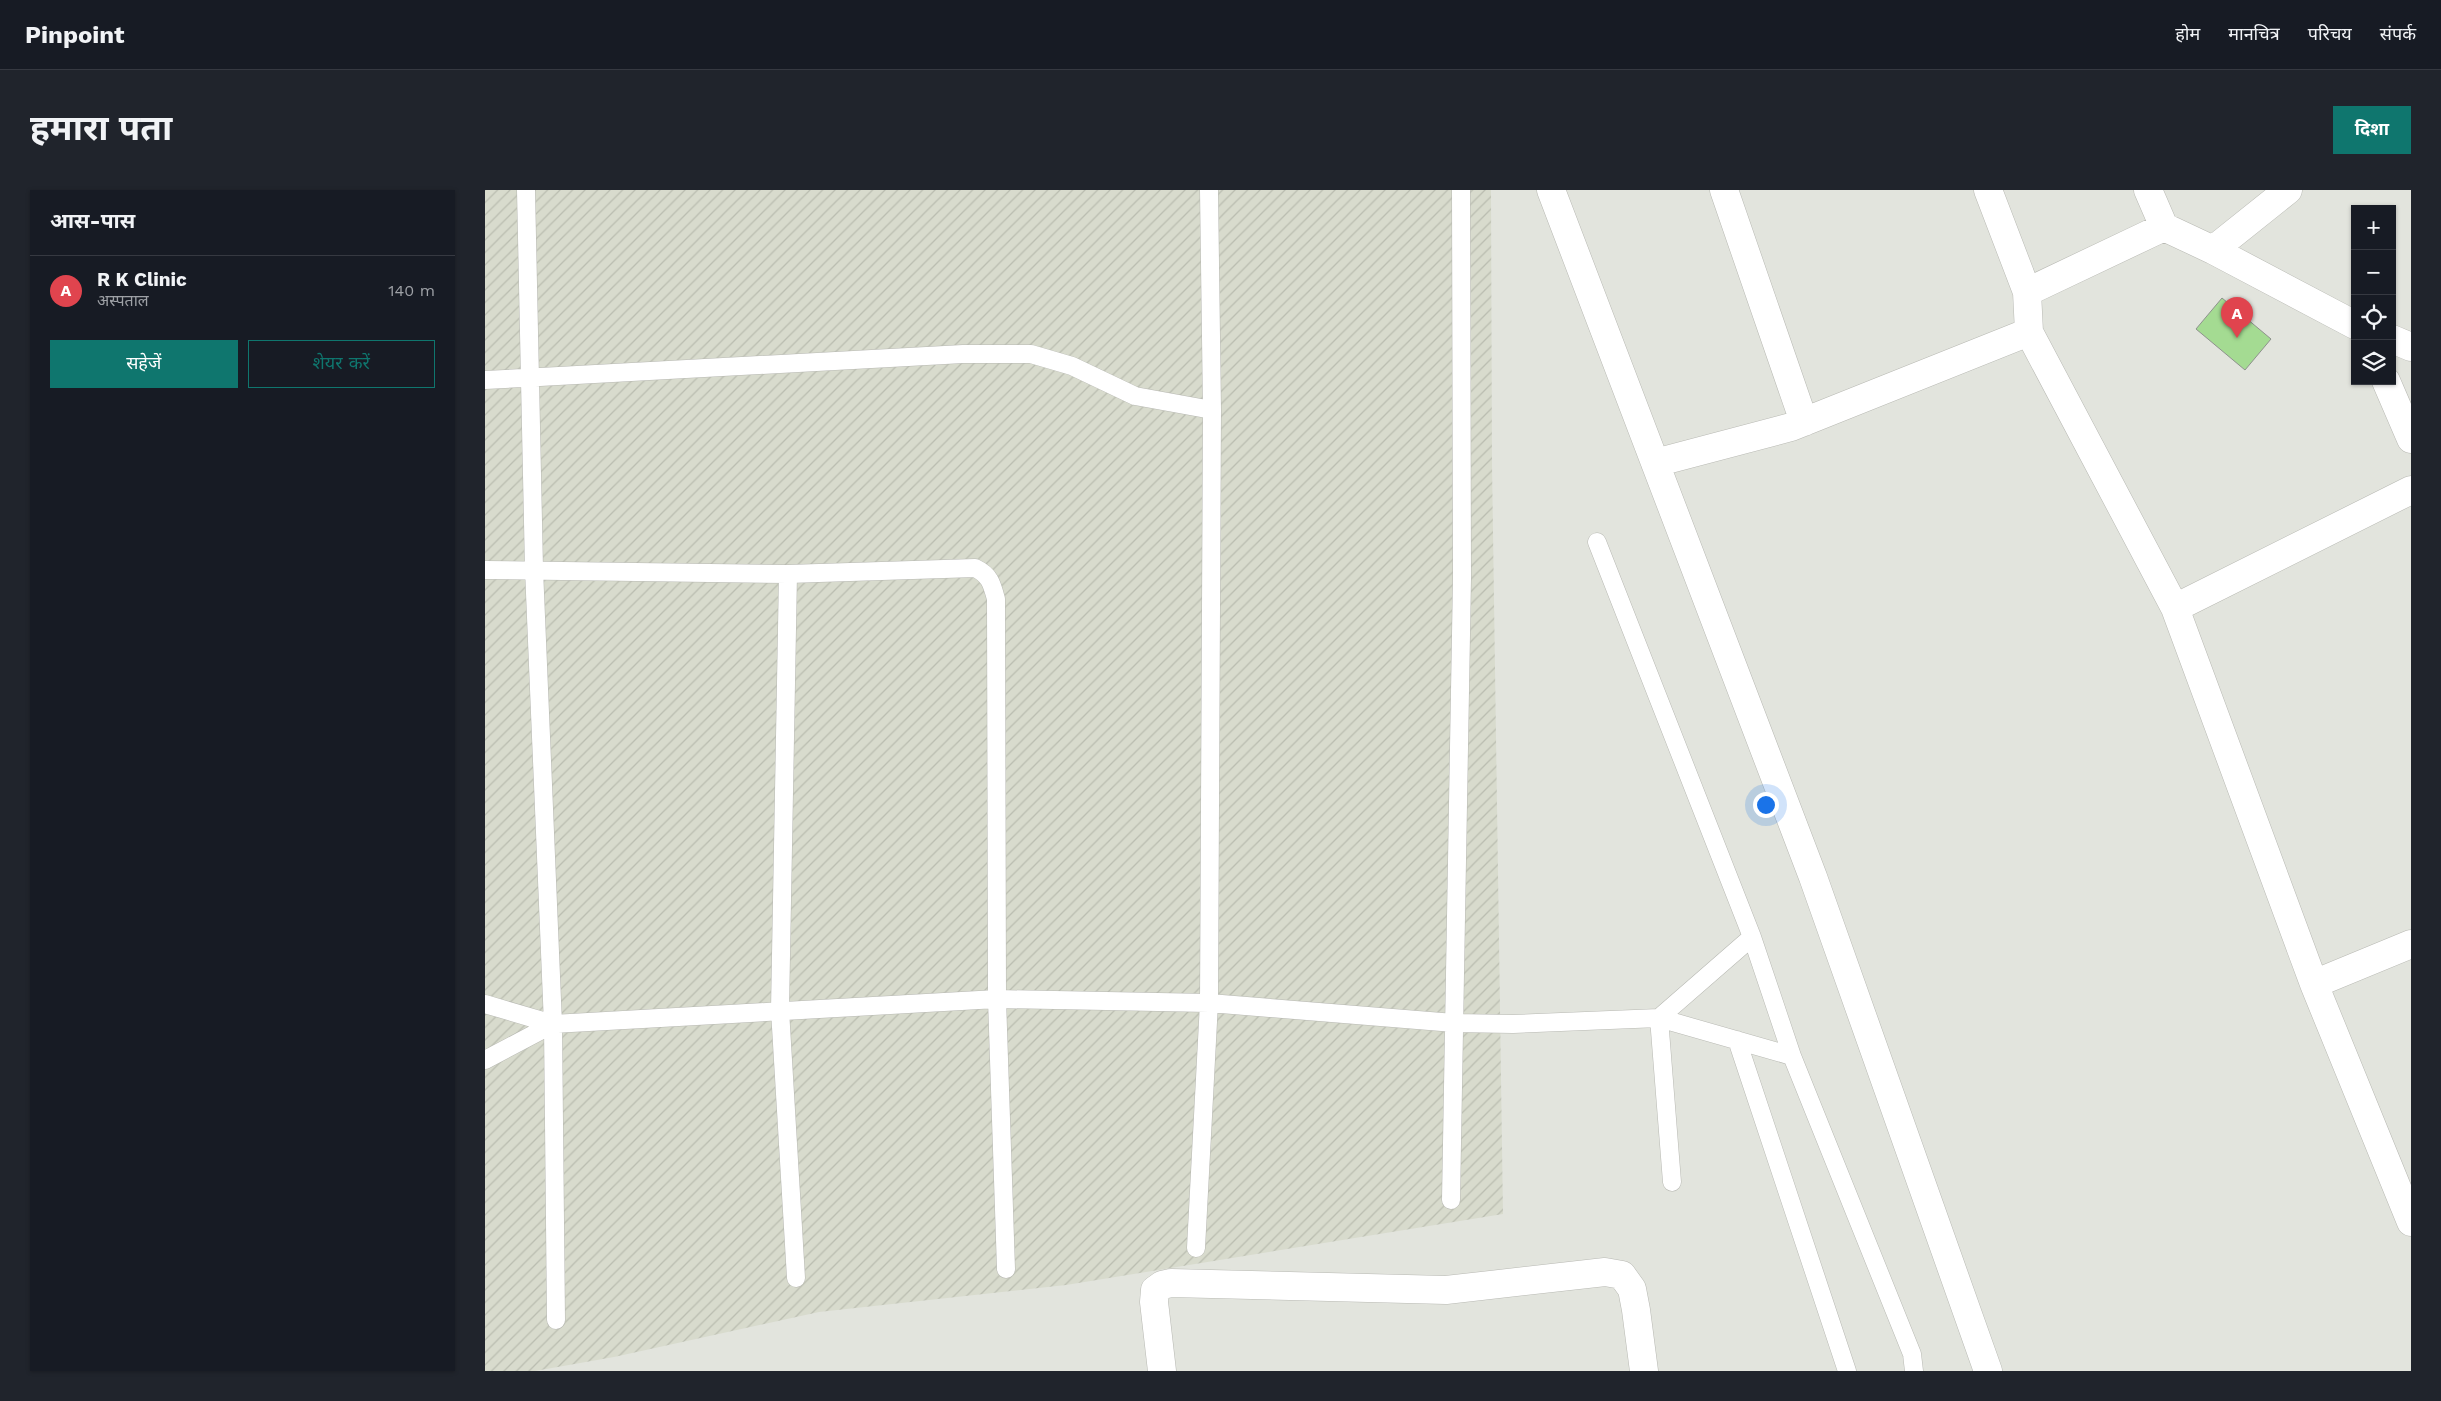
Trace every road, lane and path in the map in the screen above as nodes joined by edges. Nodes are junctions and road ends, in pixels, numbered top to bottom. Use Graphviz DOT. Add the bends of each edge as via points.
graph roads {
  1 [pos="526,190"];
  2 [pos="1209,190"];
  3 [pos="1461,190"];
  4 [pos="1551,190"];
  5 [pos="1724,190"];
  6 [pos="1988,190"];
  7 [pos="2148,190"];
  8 [pos="2288,190"];
  9 [pos="2164,227"];
  10 [pos="2213,250"];
  11 [pos="2027,292"];
  12 [pos="2351,323"];
  13 [pos="2029,332"];
  14 [pos="530,379"];
  15 [pos="485,380"];
  16 [pos="2388,385"];
  17 [pos="1212,410"];
  18 [pos="1804,422"];
  19 [pos="2411,439"];
  20 [pos="1655,463"];
  21 [pos="2411,490"];
  22 [pos="1597,542"];
  23 [pos="534,569"];
  24 [pos="485,570"];
  25 [pos="788,574"];
  26 [pos="2175,608"];
  27 [pos="1752,937"];
  28 [pos="2411,944"];
  29 [pos="2314,984"];
  30 [pos="997,999"];
  31 [pos="1209,1002"];
  32 [pos="485,1004"];
  33 [pos="780,1010"];
  34 [pos="1659,1018"];
  35 [pos="1454,1023"];
  36 [pos="553,1024"];
  37 [pos="1737,1040"];
  38 [pos="1792,1056"];
  39 [pos="485,1060"];
  40 [pos="1672,1182"];
  41 [pos="1451,1200"];
  42 [pos="2411,1222"];
  43 [pos="1196,1248"];
  44 [pos="1006,1269"];
  45 [pos="796,1278"];
  46 [pos="555,1320"];
  47 [pos="1162,1371"];
  48 [pos="1643,1371"];
  49 [pos="1847,1371"];
  50 [pos="1913,1371"];
  51 [pos="1988,1371"];
  1 -- 14 [label="lane"];
  2 -- 17 [label="lane"];
  3 -- 35 [label="lane" via="1462,578"];
  4 -- 20 [label="street"];
  5 -- 18 [label="street"];
  6 -- 11 [label="street"];
  7 -- 9 [label="street"];
  8 -- 10 [label="street"];
  9 -- 10 [label="street"];
  9 -- 11 [label="street"];
  10 -- 12 [label="street"];
  11 -- 13 [label="street"];
  13 -- 18 [label="street"];
  13 -- 26 [label="street"];
  14 -- 15 [label="lane"];
  14 -- 17 [label="lane" via="953,355 1031,354 1072,366 1135,396"];
  14 -- 23 [label="lane"];
  16 -- 19 [label="street"];
  17 -- 31 [label="lane"];
  18 -- 20 [label="street"];
  20 -- 51 [label="street" via="1813,877"];
  21 -- 26 [label="street"];
  22 -- 27 [label="lane"];
  23 -- 24 [label="lane"];
  23 -- 25 [label="lane"];
  23 -- 36 [label="lane"];
  25 -- 30 [label="lane" via="975,568 985,573 991,582 996,599"];
  25 -- 33 [label="lane"];
  26 -- 29 [label="street"];
  27 -- 34 [label="lane"];
  27 -- 38 [label="lane"];
  28 -- 29 [label="street"];
  29 -- 42 [label="street"];
  30 -- 31 [label="lane"];
  30 -- 33 [label="lane"];
  30 -- 44 [label="lane"];
  31 -- 35 [label="lane"];
  31 -- 43 [label="lane"];
  32 -- 36 [label="lane"];
  33 -- 36 [label="lane"];
  33 -- 45 [label="lane"];
  34 -- 35 [label="lane"];
  34 -- 37 [label="lane"];
  34 -- 40 [label="lane"];
  35 -- 41 [label="lane"];
  36 -- 39 [label="lane"];
  36 -- 46 [label="lane"];
  37 -- 38 [label="lane"];
  37 -- 49 [label="lane"];
  38 -- 50 [label="lane" via="1912,1354"];
  47 -- 48 [label="street" via="1154,1302 1155,1290 1162,1285 1446,1290 1605,1272 1622,1275 1632,1289"];
}
